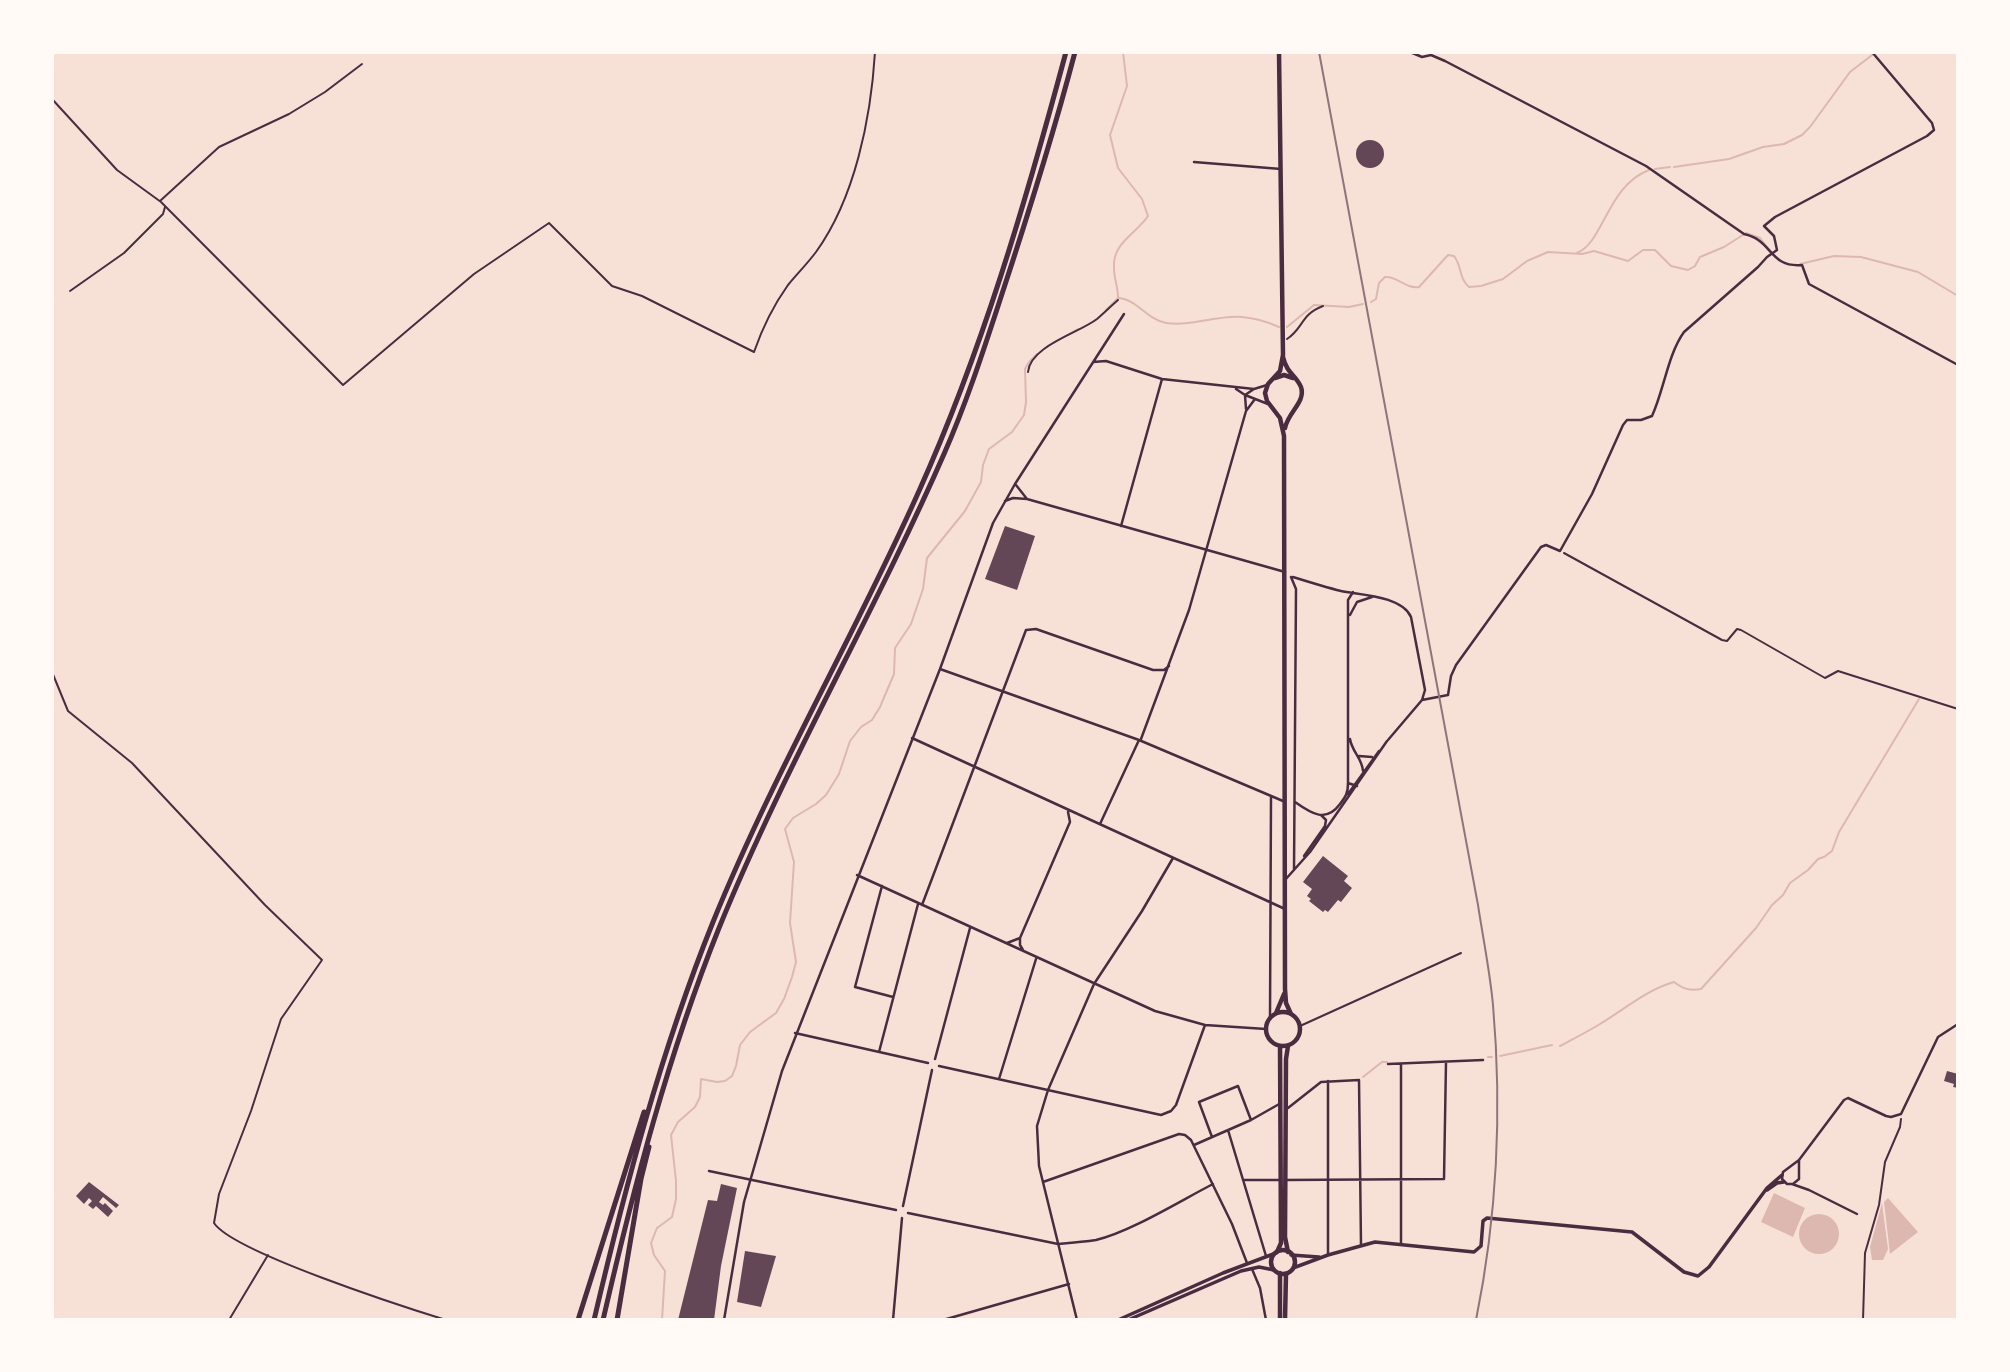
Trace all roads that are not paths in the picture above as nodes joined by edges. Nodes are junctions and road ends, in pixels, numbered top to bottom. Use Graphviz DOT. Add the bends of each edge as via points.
graph roads {
  1 [pos="1066,52"];
  2 [pos="1075,52"];
  3 [pos="1279,52"];
  4 [pos="1410,52"];
  5 [pos="1872,52"];
  6 [pos="1194,162"];
  7 [pos="1281,169"];
  8 [pos="1771,253"];
  9 [pos="1124,314"];
  10 [pos="1283,355"];
  11 [pos="1093,362"];
  12 [pos="1958,365"];
  13 [pos="1275,378"];
  14 [pos="1293,378"];
  15 [pos="1162,379"];
  16 [pos="1268,384"];
  17 [pos="1233,387"];
  18 [pos="1255,389"];
  19 [pos="1245,395"];
  20 [pos="1255,399"];
  21 [pos="1269,404"];
  22 [pos="1274,409"];
  23 [pos="1292,410"];
  24 [pos="1246,411"];
  25 [pos="1284,436"];
  26 [pos="1015,484"];
  27 [pos="1027,499"];
  28 [pos="1004,502"];
  29 [pos="1121,526"];
  30 [pos="1206,550"];
  31 [pos="1287,575"];
  32 [pos="1354,592"];
  33 [pos="1375,597"];
  34 [pos="1356,602"];
  35 [pos="1349,620"];
  36 [pos="1169,666"];
  37 [pos="940,669"];
  38 [pos="1153,670"];
  39 [pos="1162,685"];
  40 [pos="1004,691"];
  41 [pos="1422,700"];
  42 [pos="1348,733"];
  43 [pos="911,738"];
  44 [pos="1140,740"];
  45 [pos="1387,741"];
  46 [pos="1375,755"];
  47 [pos="1359,756"];
  48 [pos="974,766"];
  49 [pos="1362,774"];
  50 [pos="1348,783"];
  51 [pos="1356,785"];
  52 [pos="1348,794"];
  53 [pos="1271,796"];
  54 [pos="1285,802"];
  55 [pos="1295,802"];
  56 [pos="1066,809"];
  57 [pos="1321,815"];
  58 [pos="1082,816"];
  59 [pos="1070,822"];
  60 [pos="1100,824"];
  61 [pos="1172,858"];
  62 [pos="1294,870"];
  63 [pos="857,875"];
  64 [pos="1285,880"];
  65 [pos="881,887"];
  66 [pos="1270,902"];
  67 [pos="920,904"];
  68 [pos="1285,909"];
  69 [pos="970,928"];
  70 [pos="1020,938"];
  71 [pos="1003,943"];
  72 [pos="1461,953"];
  73 [pos="1027,954"];
  74 [pos="1036,958"];
  75 [pos="1094,984"];
  76 [pos="1285,989"];
  77 [pos="893,997"];
  78 [pos="1276,1013"];
  79 [pos="1291,1014"];
  80 [pos="1269,1018"];
  81 [pos="1958,1024"];
  82 [pos="1205,1025"];
  83 [pos="1300,1026"];
  84 [pos="1266,1029"];
  85 [pos="1949,1031"];
  86 [pos="795,1033"];
  87 [pos="1958,1033"];
  88 [pos="1280,1046"];
  89 [pos="1288,1046"];
  90 [pos="878,1052"];
  91 [pos="935,1059"];
  92 [pos="1483,1060"];
  93 [pos="1446,1062"];
  94 [pos="928,1063"];
  95 [pos="1388,1064"];
  96 [pos="1401,1064"];
  97 [pos="939,1066"];
  98 [pos="932,1070"];
  99 [pos="999,1079"];
  100 [pos="1328,1081"];
  101 [pos="653,1090"];
  102 [pos="1048,1090"];
  103 [pos="1281,1103"];
  104 [pos="658,1105"];
  105 [pos="1286,1109"];
  106 [pos="1251,1120"];
  107 [pos="1228,1130"];
  108 [pos="1212,1137"];
  109 [pos="1194,1145"];
  110 [pos="1799,1160"];
  111 [pos="1788,1168"];
  112 [pos="709,1171"];
  113 [pos="1798,1171"];
  114 [pos="1782,1175"];
  115 [pos="1799,1178"];
  116 [pos="749,1180"];
  117 [pos="1243,1180"];
  118 [pos="1283,1180"];
  119 [pos="1328,1180"];
  120 [pos="1401,1180"];
  121 [pos="1360,1181"];
  122 [pos="1043,1182"];
  123 [pos="1784,1182"];
  124 [pos="1213,1184"];
  125 [pos="1792,1184"];
  126 [pos="1809,1190"];
  127 [pos="1766,1191"];
  128 [pos="903,1206"];
  129 [pos="896,1210"];
  130 [pos="908,1213"];
  131 [pos="1857,1214"];
  132 [pos="902,1218"];
  133 [pos="1401,1243"];
  134 [pos="1058,1244"];
  135 [pos="1360,1245"];
  136 [pos="1276,1253"];
  137 [pos="1290,1254"];
  138 [pos="1328,1255"];
  139 [pos="1266,1256"];
  140 [pos="1321,1257"];
  141 [pos="1247,1263"];
  142 [pos="1252,1268"];
  143 [pos="1293,1268"];
  144 [pos="1277,1272"];
  145 [pos="1286,1274"];
  146 [pos="1069,1284"];
  147 [pos="1149,1310"];
  148 [pos="1078,1318"];
  149 [pos="1147,1318"];
  150 [pos="578,1320"];
  151 [pos="594,1320"];
  152 [pos="603,1320"];
  153 [pos="617,1320"];
  154 [pos="724,1320"];
  155 [pos="894,1320"];
  156 [pos="943,1320"];
  157 [pos="1118,1320"];
  158 [pos="1128,1320"];
  159 [pos="1266,1320"];
  160 [pos="1282,1320"];
  1 -- 101 [label="highway" via="1018,219 948,423 899,535 747,842"];
  2 -- 104 [label="highway" via="1026,222 945,452 755,847 699,981"];
  3 -- 7 [label="main road"];
  4 -- 8 [label="street" via="1445,61 1646,166 1758,239"];
  5 -- 8 [label="street" via="1934,130 1775,217 1764,226 1774,236 1777,250"];
  6 -- 7 [label="street"];
  7 -- 10 [label="main road"];
  8 -- 12 [label="street" via="1785,265 1802,265 1809,284"];
  8 -- 41 [label="street" via="1684,332 1652,416 1627,420 1623,425 1560,551 1541,547 1456,665 1450,691"];
  9 -- 11 [label="street"];
  10 -- 13 [label="main road"];
  10 -- 14 [label="main road"];
  11 -- 15 [label="street" via="1106,361"];
  11 -- 26 [label="street"];
  13 -- 14 [label="main road"];
  13 -- 16 [label="main road"];
  14 -- 23 [label="main road" via="1302,396"];
  15 -- 17 [label="street"];
  15 -- 29 [label="street"];
  16 -- 18 [label="street"];
  16 -- 21 [label="main road"];
  17 -- 18 [label="street"];
  17 -- 19 [label="street"];
  18 -- 19 [label="street"];
  19 -- 20 [label="street"];
  19 -- 24 [label="street"];
  20 -- 21 [label="street"];
  20 -- 24 [label="street"];
  21 -- 22 [label="main road"];
  22 -- 23 [label="main road"];
  22 -- 25 [label="main road"];
  23 -- 25 [label="main road"];
  24 -- 30 [label="street"];
  25 -- 31 [label="main road"];
  26 -- 27 [label="street"];
  26 -- 28 [label="street"];
  27 -- 28 [label="street"];
  27 -- 29 [label="street"];
  28 -- 37 [label="street"];
  29 -- 30 [label="street"];
  30 -- 31 [label="street"];
  30 -- 36 [label="street"];
  31 -- 32 [label="street"];
  31 -- 54 [label="main road"];
  31 -- 55 [label="street" via="1296,589"];
  32 -- 33 [label="street"];
  32 -- 34 [label="street"];
  32 -- 35 [label="street" via="1348,598"];
  33 -- 34 [label="street"];
  33 -- 41 [label="street" via="1402,606 1410,615 1425,690"];
  34 -- 35 [label="street"];
  35 -- 42 [label="street"];
  36 -- 38 [label="street"];
  36 -- 39 [label="street"];
  37 -- 40 [label="street"];
  37 -- 43 [label="street"];
  38 -- 39 [label="street"];
  38 -- 40 [label="street" via="1031,628 1024,635"];
  39 -- 44 [label="street"];
  40 -- 44 [label="street"];
  40 -- 48 [label="street"];
  41 -- 45 [label="street"];
  42 -- 47 [label="street"];
  42 -- 50 [label="street"];
  43 -- 48 [label="street"];
  43 -- 63 [label="street"];
  44 -- 53 [label="street"];
  44 -- 60 [label="street"];
  45 -- 46 [label="street"];
  45 -- 51 [label="street"];
  46 -- 47 [label="street"];
  46 -- 49 [label="street"];
  47 -- 49 [label="street"];
  48 -- 56 [label="street"];
  48 -- 67 [label="street"];
  49 -- 51 [label="street"];
  50 -- 51 [label="street"];
  50 -- 52 [label="street"];
  51 -- 52 [label="street"];
  51 -- 62 [label="street"];
  52 -- 57 [label="street" via="1335,812"];
  53 -- 54 [label="street"];
  53 -- 66 [label="street"];
  54 -- 64 [label="main road"];
  55 -- 57 [label="street"];
  55 -- 62 [label="street"];
  56 -- 58 [label="street"];
  56 -- 59 [label="street"];
  57 -- 62 [label="street" via="1325,825"];
  58 -- 59 [label="street"];
  58 -- 60 [label="street"];
  59 -- 70 [label="street"];
  60 -- 61 [label="street"];
  61 -- 66 [label="street"];
  61 -- 75 [label="street"];
  62 -- 64 [label="street"];
  63 -- 65 [label="street"];
  63 -- 86 [label="street"];
  64 -- 68 [label="main road"];
  65 -- 67 [label="street"];
  65 -- 77 [label="street" via="855,987"];
  66 -- 68 [label="street"];
  66 -- 80 [label="street"];
  67 -- 69 [label="street"];
  67 -- 77 [label="street"];
  68 -- 76 [label="main road"];
  69 -- 71 [label="street"];
  69 -- 91 [label="street"];
  70 -- 71 [label="street"];
  70 -- 73 [label="street"];
  71 -- 73 [label="street"];
  72 -- 83 [label="lane"];
  73 -- 74 [label="street"];
  74 -- 75 [label="street"];
  74 -- 99 [label="street"];
  75 -- 82 [label="street" via="1156,1011"];
  75 -- 102 [label="street"];
  76 -- 78 [label="main road"];
  76 -- 79 [label="main road"];
  77 -- 90 [label="street"];
  78 -- 79 [label="main road"];
  78 -- 80 [label="main road"];
  79 -- 83 [label="main road"];
  80 -- 84 [label="main road"];
  81 -- 85 [label="street"];
  82 -- 84 [label="street"];
  82 -- 102 [label="street" via="1178,1100 1164,1114"];
  83 -- 89 [label="main road" via="1297,1039"];
  84 -- 88 [label="main road" via="1269,1040"];
  85 -- 87 [label="street"];
  85 -- 110 [label="street" via="1938,1037 1901,1114 1886,1116 1848,1098"];
  86 -- 90 [label="street"];
  86 -- 116 [label="street"];
  88 -- 89 [label="main road"];
  88 -- 103 [label="main road"];
  89 -- 105 [label="main road"];
  90 -- 94 [label="street"];
  91 -- 94 [label="street"];
  91 -- 97 [label="street"];
  92 -- 93 [label="street"];
  93 -- 96 [label="street"];
  93 -- 120 [label="street" via="1444,1179"];
  94 -- 98 [label="street"];
  95 -- 96 [label="street"];
  96 -- 120 [label="street"];
  97 -- 98 [label="street"];
  97 -- 99 [label="street"];
  98 -- 128 [label="street"];
  99 -- 102 [label="street"];
  100 -- 105 [label="street"];
  100 -- 119 [label="street"];
  100 -- 121 [label="street" via="1359,1080"];
  101 -- 150 [label="highway"];
  101 -- 151 [label="highway"];
  102 -- 122 [label="street" via="1037,1126"];
  103 -- 106 [label="street"];
  103 -- 118 [label="main road"];
  104 -- 152 [label="highway"];
  104 -- 153 [label="highway"];
  105 -- 118 [label="main road"];
  106 -- 107 [label="street"];
  106 -- 108 [label="street" via="1238,1086 1199,1102"];
  107 -- 108 [label="street"];
  107 -- 117 [label="street"];
  108 -- 109 [label="street"];
  109 -- 122 [label="street" via="1182,1134"];
  109 -- 124 [label="street"];
  110 -- 111 [label="street"];
  110 -- 113 [label="street"];
  111 -- 113 [label="street"];
  111 -- 114 [label="street"];
  112 -- 116 [label="street"];
  113 -- 115 [label="street"];
  114 -- 123 [label="street"];
  114 -- 127 [label="street"];
  115 -- 125 [label="street"];
  115 -- 126 [label="street"];
  116 -- 129 [label="street"];
  116 -- 154 [label="street"];
  117 -- 118 [label="street"];
  117 -- 139 [label="street"];
  118 -- 119 [label="street"];
  118 -- 136 [label="main road" via="1281,1243"];
  118 -- 137 [label="main road"];
  119 -- 121 [label="street"];
  119 -- 138 [label="street"];
  120 -- 121 [label="street"];
  120 -- 133 [label="street"];
  121 -- 135 [label="street"];
  122 -- 134 [label="street"];
  123 -- 125 [label="street"];
  123 -- 127 [label="street"];
  124 -- 134 [label="street" via="1114,1234"];
  124 -- 141 [label="street"];
  125 -- 126 [label="street"];
  126 -- 131 [label="street"];
  127 -- 133 [label="street" via="1698,1276 1684,1272 1632,1232 1487,1219 1481,1246 1474,1252"];
  128 -- 129 [label="street"];
  128 -- 130 [label="street"];
  129 -- 132 [label="street"];
  130 -- 132 [label="street"];
  130 -- 134 [label="street"];
  132 -- 155 [label="street"];
  133 -- 135 [label="street"];
  134 -- 146 [label="street"];
  135 -- 138 [label="street"];
  136 -- 137 [label="main road"];
  136 -- 139 [label="street"];
  136 -- 144 [label="main road" via="1271,1263"];
  137 -- 140 [label="street"];
  137 -- 143 [label="main road"];
  138 -- 140 [label="street"];
  139 -- 141 [label="street"];
  140 -- 143 [label="street"];
  141 -- 157 [label="street"];
  142 -- 144 [label="street"];
  142 -- 147 [label="street"];
  142 -- 159 [label="street"];
  143 -- 145 [label="main road"];
  144 -- 145 [label="main road"];
  144 -- 160 [label="main road"];
  145 -- 160 [label="main road"];
  146 -- 148 [label="street"];
  146 -- 156 [label="street"];
  147 -- 149 [label="street"];
  147 -- 158 [label="street"];
}
